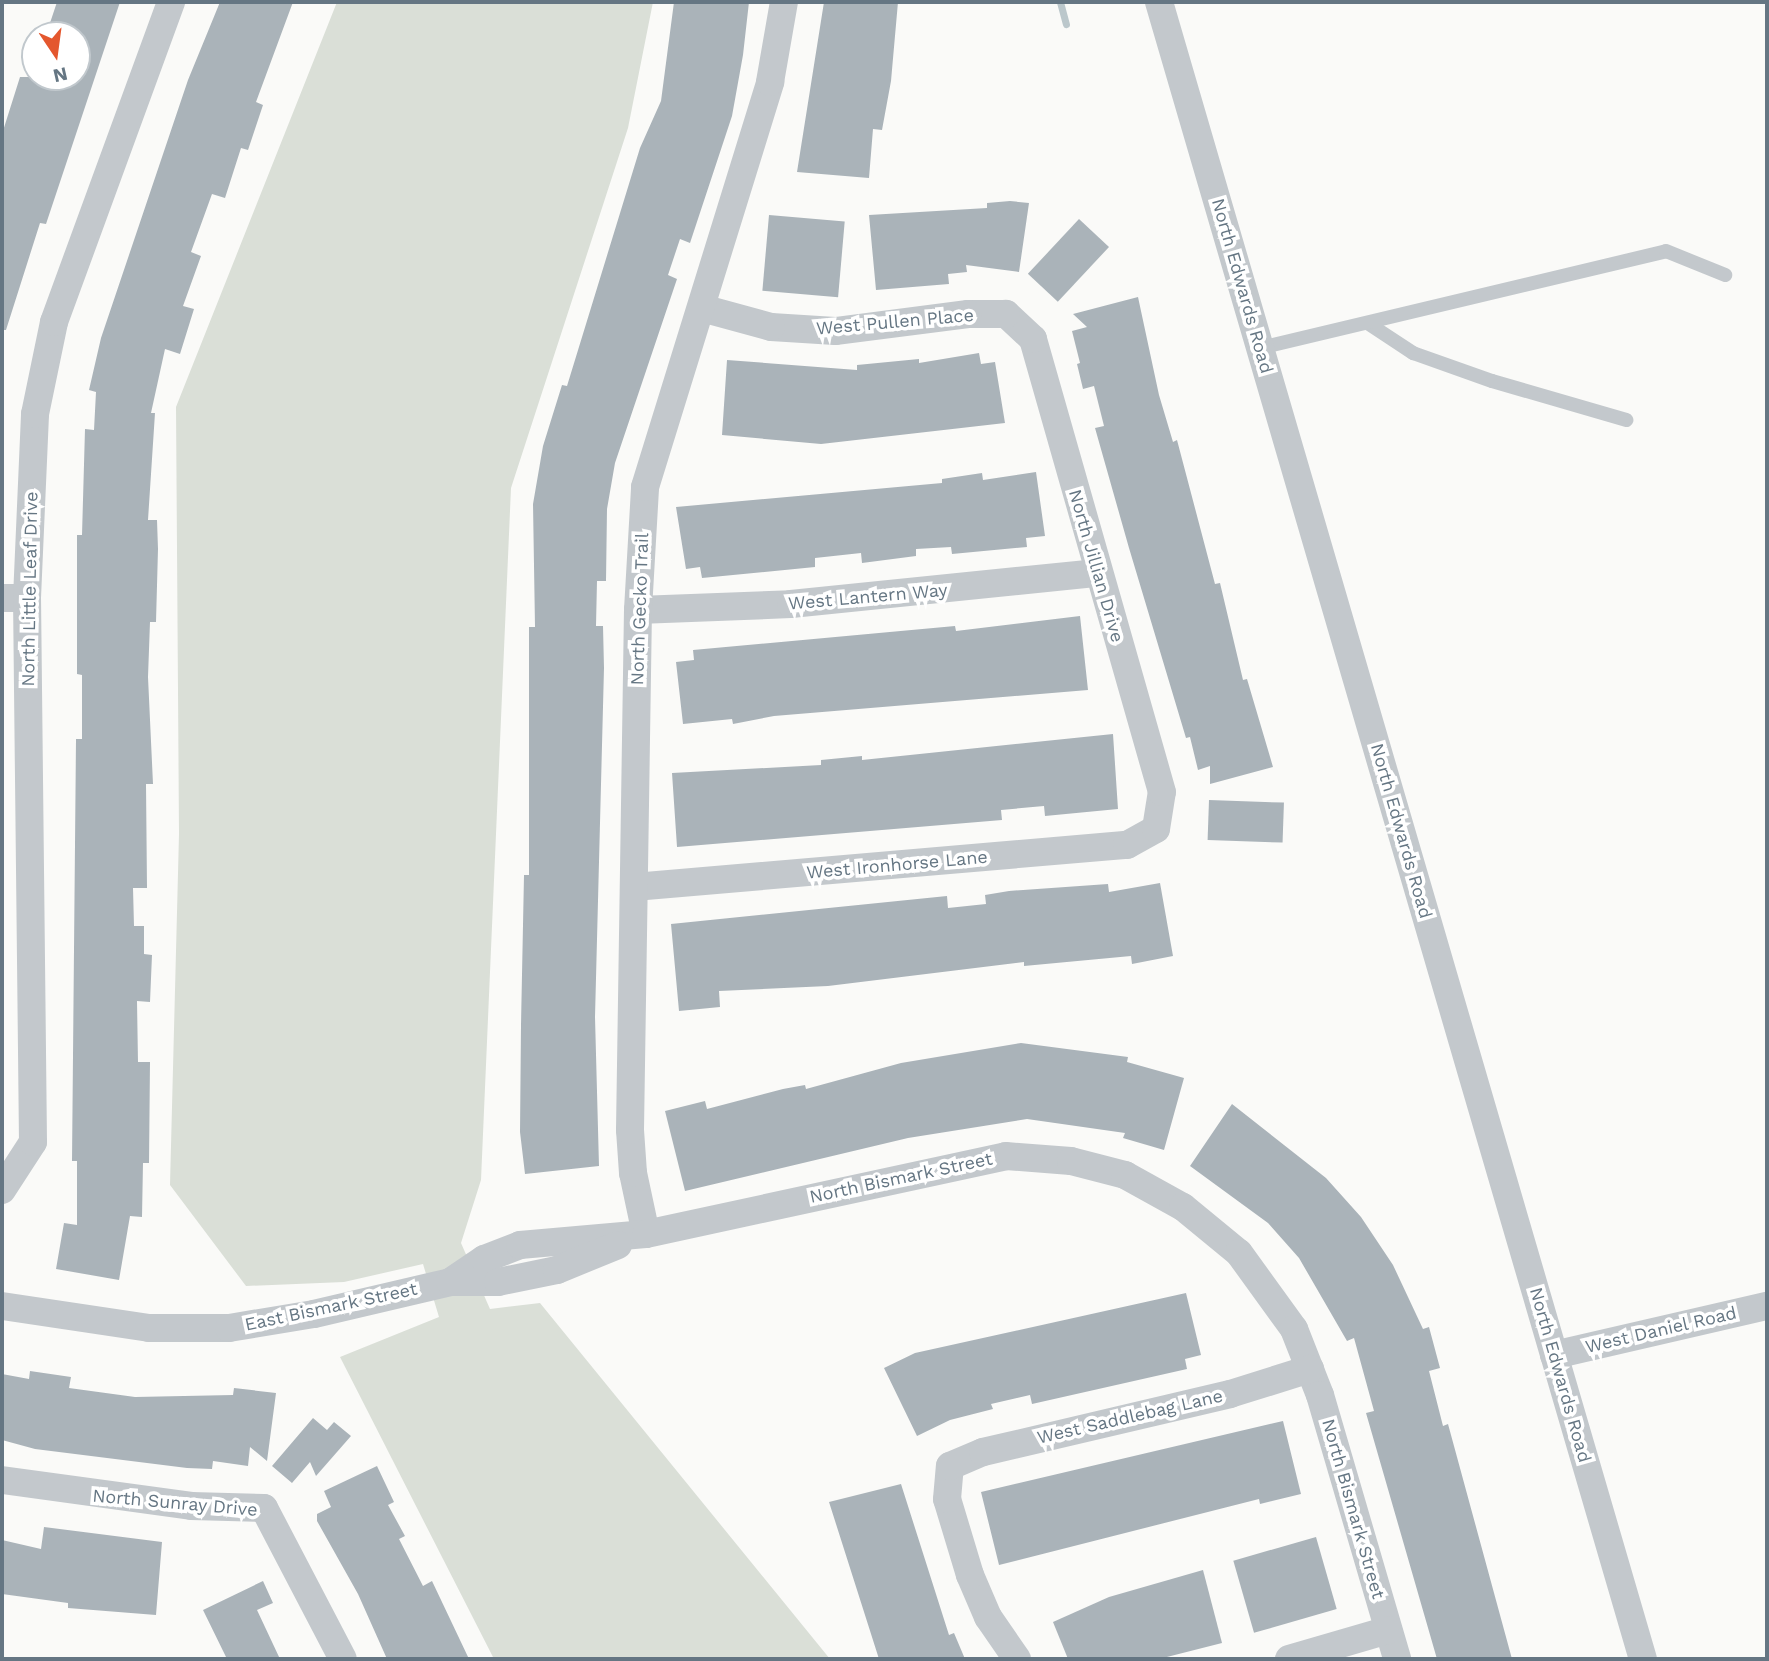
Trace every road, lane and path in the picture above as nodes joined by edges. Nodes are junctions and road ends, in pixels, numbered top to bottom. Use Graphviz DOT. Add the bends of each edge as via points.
graph roads {
  1 [pos="171,2"];
  2 [pos="784,2"];
  3 [pos="1158,2"];
  4 [pos="1725,275"];
  5 [pos="702,308"];
  6 [pos="1006,314"];
  7 [pos="1369,324"];
  8 [pos="1260,348"];
  9 [pos="1626,420"];
  10 [pos="1097,573"];
  11 [pos="14,598"];
  12 [pos="638,610"];
  13 [pos="1156,829"];
  14 [pos="634,887"];
  15 [pos="2,1190"];
  16 [pos="646,1234"];
  17 [pos="520,1245"];
  18 [pos="524,1277"];
  19 [pos="450,1282"];
  20 [pos="2,1306"];
  21 [pos="1767,1306"];
  22 [pos="1554,1355"];
  23 [pos="1310,1369"];
  24 [pos="2,1480"];
  25 [pos="1388,1630"];
  26 [pos="344,1659"];
  27 [pos="1017,1659"];
  28 [pos="1289,1659"];
  29 [pos="1397,1659"];
  30 [pos="1643,1659"];
  1 -- 11 [label="street, North Little Leaf Drive" via="54,322 35,414"];
  2 -- 5 [label="street, North Gecko Trail" via="770,82"];
  3 -- 8 [label="street, North Edwards Road"];
  4 -- 7 [label="lane" via="1666,251"];
  5 -- 6 [label="street, West Pullen Place" via="771,327 835,331 968,314"];
  5 -- 12 [label="street, North Gecko Trail" via="645,487"];
  6 -- 10 [label="street, North Jillian Drive" via="1034,339"];
  7 -- 8 [label="lane"];
  7 -- 9 [label="lane" via="1413,353 1492,382"];
  8 -- 22 [label="street, North Edwards Road"];
  10 -- 12 [label="street, West Lantern Way" via="791,604"];
  10 -- 13 [label="street, North Jillian Drive" via="1162,792"];
  11 -- 15 [label="street, North Little Leaf Drive" via="33,1142"];
  12 -- 14 [label="street, North Gecko Trail"];
  13 -- 14 [label="street, West Ironhorse Lane" via="1127,845"];
  14 -- 16 [label="street, North Gecko Trail" via="630,1130 633,1173"];
  16 -- 17 [label="street, East Bismark Street"];
  16 -- 18 [label="street, East Bismark Street" via="557,1270"];
  16 -- 23 [label="street, North Bismark Street" via="1006,1156 1071,1161 1137,1182 1183,1207 1239,1252 1294,1329"];
  17 -- 18 [label="street"];
  17 -- 19 [label="street, East Bismark Street" via="484,1259"];
  18 -- 19 [label="street, East Bismark Street"];
  19 -- 20 [label="street, East Bismark Street" via="314,1314 229,1328 149,1328"];
  21 -- 22 [label="street, West Daniel Road"];
  22 -- 30 [label="street, North Edwards Road"];
  23 -- 25 [label="street, North Bismark Street"];
  23 -- 27 [label="street, West Saddlebag Lane" via="1230,1394 983,1452 950,1466 947,1499 970,1576 988,1617"];
  24 -- 26 [label="street, North Sunray Drive" via="177,1505 264,1508"];
  25 -- 28 [label="street"];
  25 -- 29 [label="street, North Bismark Street"];
}
